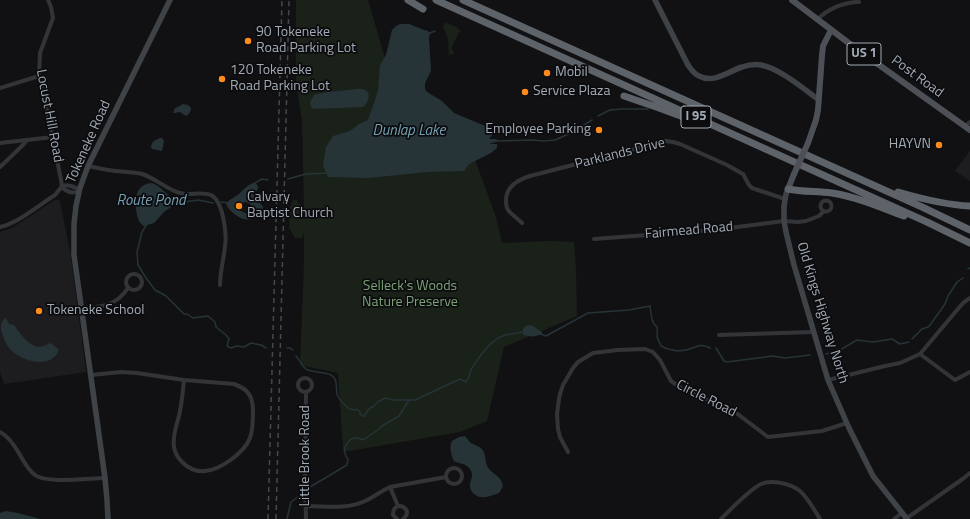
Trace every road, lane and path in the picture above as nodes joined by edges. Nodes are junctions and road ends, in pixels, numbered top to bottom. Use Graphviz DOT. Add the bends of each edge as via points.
graph roads {
  1 [pos="48,0"];
  2 [pos="170,0"];
  3 [pos="408,0"];
  4 [pos="436,0"];
  5 [pos="463,0"];
  6 [pos="655,0"];
  7 [pos="792,0"];
  8 [pos="859,2"];
  9 [pos="422,9"];
  10 [pos="817,20"];
  11 [pos="831,30"];
  12 [pos="39,76"];
  13 [pos="0,88"];
  14 [pos="624,96"];
  15 [pos="819,100"];
  16 [pos="968,126"];
  17 [pos="53,137"];
  18 [pos="28,140"];
  19 [pos="0,143"];
  20 [pos="755,144"];
  21 [pos="88,166"];
  22 [pos="0,167"];
  23 [pos="863,180"];
  24 [pos="62,187"];
  25 [pos="788,189"];
  26 [pos="79,191"];
  27 [pos="785,199"];
  28 [pos="970,206"];
  29 [pos="824,211"];
  30 [pos="784,221"];
  31 [pos="522,223"];
  32 [pos="0,227"];
  33 [pos="970,230"];
  34 [pos="955,235"];
  35 [pos="594,239"];
  36 [pos="970,243"];
  37 [pos="220,285"];
  38 [pos="128,288"];
  39 [pos="970,298"];
  40 [pos="81,308"];
  41 [pos="813,332"];
  42 [pos="719,335"];
  43 [pos="920,354"];
  44 [pos="970,372"];
  45 [pos="91,375"];
  46 [pos="184,380"];
  47 [pos="828,380"];
  48 [pos="306,392"];
  49 [pos="847,423"];
  50 [pos="0,432"];
  51 [pos="568,452"];
  52 [pos="970,473"];
  53 [pos="446,477"];
  54 [pos="105,478"];
  55 [pos="390,487"];
  56 [pos="305,506"];
  57 [pos="398,506"];
  58 [pos="902,513"];
  59 [pos="108,519"];
  60 [pos="306,519"];
  61 [pos="397,519"];
  62 [pos="403,519"];
  63 [pos="721,519"];
  64 [pos="820,519"];
  65 [pos="894,519"];
  66 [pos="907,519"];
  1 -- 12 [label="street, Locust Hill Road" via="53,18 40,53"];
  2 -- 21 [label="main road, Tokeneke Road"];
  3 -- 9 [label="highway"];
  4 -- 20 [label="highway, I 95"];
  5 -- 23 [label="highway, I 95"];
  6 -- 15 [label="main road" via="688,65 700,77 717,78 742,67 761,65 778,72"];
  7 -- 10 [label="main road, Post Road / US 1"];
  8 -- 10 [label="street" via="837,7 822,14"];
  10 -- 11 [label="main road, Post Road / US 1"];
  11 -- 15 [label="main road, Old Kings Highway North" via="823,51"];
  11 -- 16 [label="main road, Post Road / US 1"];
  12 -- 13 [label="street"];
  12 -- 17 [label="street, Locust Hill Road"];
  14 -- 20 [label="highway"];
  15 -- 25 [label="main road, Old Kings Highway North, bridge" via="816,120 808,143"];
  17 -- 18 [label="street"];
  17 -- 24 [label="street, Locust Hill Road"];
  18 -- 19 [label="street"];
  18 -- 22 [label="street"];
  20 -- 34 [label="highway, I 95"];
  21 -- 26 [label="main road, Tokeneke Road"];
  21 -- 37 [label="street" via="142,174 181,194 204,194 217,200 223,214 226,244"];
  23 -- 28 [label="highway" via="928,200"];
  23 -- 33 [label="highway, I 95"];
  24 -- 26 [label="street" via="67,185"];
  24 -- 32 [label="street" via="55,195 22,217 8,226"];
  25 -- 27 [label="main road, Old Kings Highway North"];
  25 -- 34 [label="highway" via="850,197"];
  26 -- 40 [label="main road, Tokeneke Road" via="74,224 74,255"];
  27 -- 30 [label="main road, Old Kings Highway North"];
  27 -- 31 [label="street, Parklands Drive" via="752,188 743,174 727,165 680,144 666,141 521,179 508,190 506,203 508,209"];
  29 -- 30 [label="street, Fairmead Road" via="819,216 802,222"];
  30 -- 35 [label="street, Fairmead Road" via="714,230"];
  30 -- 41 [label="main road, Old Kings Highway North"];
  34 -- 36 [label="highway, I 95"];
  38 -- 40 [label="street" via="115,302 101,307"];
  39 -- 43 [label="street"];
  40 -- 45 [label="main road, Tokeneke Road"];
  41 -- 42 [label="street"];
  41 -- 47 [label="main road, Old Kings Highway North"];
  43 -- 44 [label="street" via="955,380"];
  43 -- 47 [label="street" via="900,363"];
  45 -- 46 [label="street" via="120,372"];
  45 -- 54 [label="main road, Tokeneke Road"];
  46 -- 46 [label="street" via="234,384 250,394 253,406 251,437 240,452 218,467 198,471 187,466 175,451 173,437"];
  47 -- 49 [label="main road, Old Kings Highway North"];
  48 -- 56 [label="street, Little Brook Road"];
  49 -- 51 [label="street, Circle Road" via="822,431 768,437 735,412 671,381 660,360 652,352 645,349 618,350 593,353 578,362 563,385 557,414 558,429"];
  49 -- 58 [label="main road, Old Kings Highway North" via="873,476"];
  50 -- 54 [label="street" via="10,439 25,464 36,476 57,480"];
  52 -- 66 [label="street"];
  53 -- 55 [label="street"];
  54 -- 59 [label="main road, Tokeneke Road"];
  55 -- 56 [label="street" via="354,506"];
  55 -- 57 [label="street"];
  56 -- 60 [label="street, Little Brook Road"];
  57 -- 61 [label="street" via="393,513"];
  57 -- 62 [label="street" via="403,506 406,510 407,514"];
  58 -- 65 [label="street"];
  58 -- 66 [label="main road, Old Kings Highway North"];
  63 -- 64 [label="street" via="753,489 763,483 774,482 794,487 801,492"];
}
